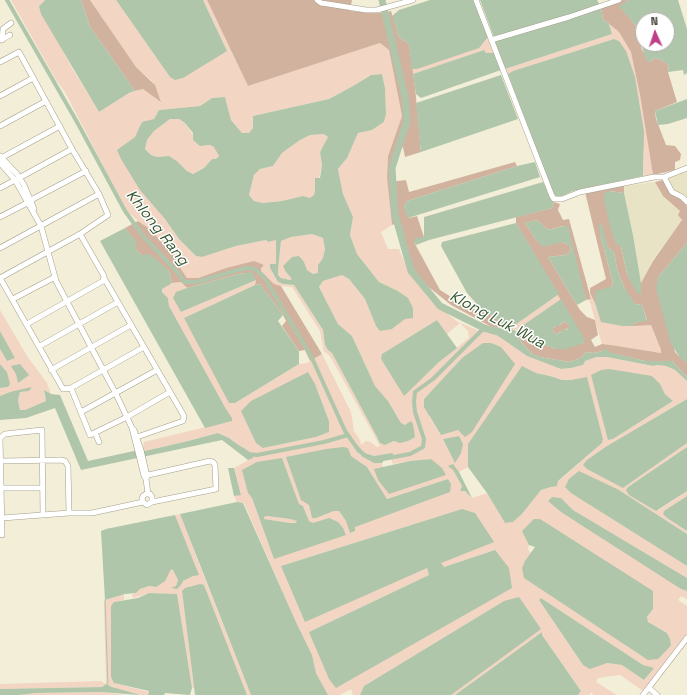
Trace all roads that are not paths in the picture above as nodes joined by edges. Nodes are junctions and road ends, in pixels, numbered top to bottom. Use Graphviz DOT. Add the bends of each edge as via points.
graph roads {
  1 [pos="317,0"];
  2 [pos="413,0"];
  3 [pos="476,0"];
  4 [pos="619,0"];
  5 [pos="11,23"];
  6 [pos="10,35"];
  7 [pos="1,40"];
  8 [pos="491,40"];
  9 [pos="0,62"];
  10 [pos="33,78"];
  11 [pos="0,96"];
  12 [pos="46,101"];
  13 [pos="0,126"];
  14 [pos="60,126"];
  15 [pos="72,149"];
  16 [pos="0,159"];
  17 [pos="687,168"];
  18 [pos="86,171"];
  19 [pos="663,177"];
  20 [pos="17,179"];
  21 [pos="0,188"];
  22 [pos="99,194"];
  23 [pos="29,201"];
  24 [pos="687,202"];
  25 [pos="0,217"];
  26 [pos="41,226"];
  27 [pos="80,234"];
  28 [pos="0,248"];
  29 [pos="49,251"];
  30 [pos="55,277"];
  31 [pos="0,278"];
  32 [pos="104,278"];
  33 [pos="13,299"];
  34 [pos="67,301"];
  35 [pos="118,302"];
  36 [pos="27,324"];
  37 [pos="78,324"];
  38 [pos="131,325"];
  39 [pos="40,346"];
  40 [pos="144,347"];
  41 [pos="91,348"];
  42 [pos="51,370"];
  43 [pos="103,370"];
  44 [pos="157,370"];
  45 [pos="71,388"];
  46 [pos="170,392"];
  47 [pos="116,394"];
  48 [pos="81,412"];
  49 [pos="127,417"];
  50 [pos="132,428"];
  51 [pos="95,433"];
  52 [pos="137,437"];
  53 [pos="99,442"];
  54 [pos="139,450"];
  55 [pos="1,461"];
  56 [pos="43,461"];
  57 [pos="146,477"];
  58 [pos="1,488"];
  59 [pos="43,488"];
  60 [pos="148,494"];
  61 [pos="143,502"];
  62 [pos="152,502"];
  63 [pos="69,513"];
  64 [pos="43,515"];
  65 [pos="2,518"];
  66 [pos="2,535"];
  67 [pos="687,638"];
  68 [pos="646,692"];
  69 [pos="657,695"];
  1 -- 2 [label="street" via="321,3 377,10"];
  3 -- 8 [label="street"];
  4 -- 8 [label="street"];
  5 -- 7 [label="street" via="3,29"];
  6 -- 7 [label="street"];
  8 -- 19 [label="street" via="554,199"];
  9 -- 10 [label="street" via="18,52"];
  10 -- 11 [label="street"];
  10 -- 12 [label="street"];
  12 -- 13 [label="street"];
  12 -- 14 [label="street"];
  14 -- 15 [label="street"];
  14 -- 16 [label="street"];
  15 -- 18 [label="street"];
  15 -- 20 [label="street"];
  16 -- 20 [label="street"];
  17 -- 19 [label="street"];
  18 -- 22 [label="street"];
  18 -- 23 [label="street"];
  19 -- 24 [label="street" via="672,192"];
  20 -- 21 [label="street"];
  20 -- 23 [label="street"];
  22 -- 26 [label="street"];
  22 -- 27 [label="street" via="108,215"];
  23 -- 25 [label="street"];
  23 -- 26 [label="street"];
  26 -- 28 [label="street"];
  26 -- 29 [label="street"];
  27 -- 29 [label="street"];
  27 -- 32 [label="street"];
  29 -- 30 [label="street"];
  29 -- 31 [label="street"];
  30 -- 33 [label="street"];
  30 -- 34 [label="street"];
  31 -- 33 [label="street"];
  32 -- 34 [label="street"];
  32 -- 35 [label="street"];
  33 -- 36 [label="street"];
  34 -- 36 [label="street"];
  34 -- 37 [label="street"];
  35 -- 37 [label="street"];
  35 -- 38 [label="street"];
  36 -- 39 [label="street"];
  37 -- 39 [label="street"];
  37 -- 41 [label="street"];
  38 -- 40 [label="street"];
  38 -- 41 [label="street"];
  39 -- 42 [label="street"];
  40 -- 43 [label="street"];
  40 -- 44 [label="street"];
  41 -- 42 [label="street"];
  41 -- 43 [label="street"];
  42 -- 45 [label="street" via="61,388"];
  43 -- 45 [label="street"];
  43 -- 47 [label="street"];
  44 -- 46 [label="street"];
  44 -- 47 [label="street"];
  45 -- 48 [label="street"];
  46 -- 49 [label="street"];
  46 -- 52 [label="street" via="184,416 183,421"];
  47 -- 48 [label="street"];
  47 -- 49 [label="street"];
  48 -- 51 [label="street" via="89,434"];
  49 -- 50 [label="street"];
  49 -- 51 [label="street"];
  50 -- 52 [label="street"];
  50 -- 54 [label="street"];
  51 -- 53 [label="street"];
  52 -- 54 [label="street"];
  54 -- 57 [label="street"];
  55 -- 56 [label="street"];
  55 -- 56 [label="street" via="2,436 44,429"];
  55 -- 58 [label="street"];
  56 -- 59 [label="street"];
  56 -- 63 [label="street" via="61,460 67,463"];
  57 -- 60 [label="street"];
  57 -- 62 [label="street" via="210,461 215,465 216,489"];
  58 -- 59 [label="street"];
  58 -- 65 [label="street"];
  59 -- 64 [label="street"];
  60 -- 61 [label="street" via="143,496"];
  60 -- 62 [label="street" via="152,497"];
  61 -- 62 [label="street" via="147,505"];
  61 -- 63 [label="street" via="92,513"];
  63 -- 64 [label="street"];
  64 -- 65 [label="street"];
  65 -- 66 [label="street"];
  67 -- 68 [label="street"];
  68 -- 69 [label="street"];
}
